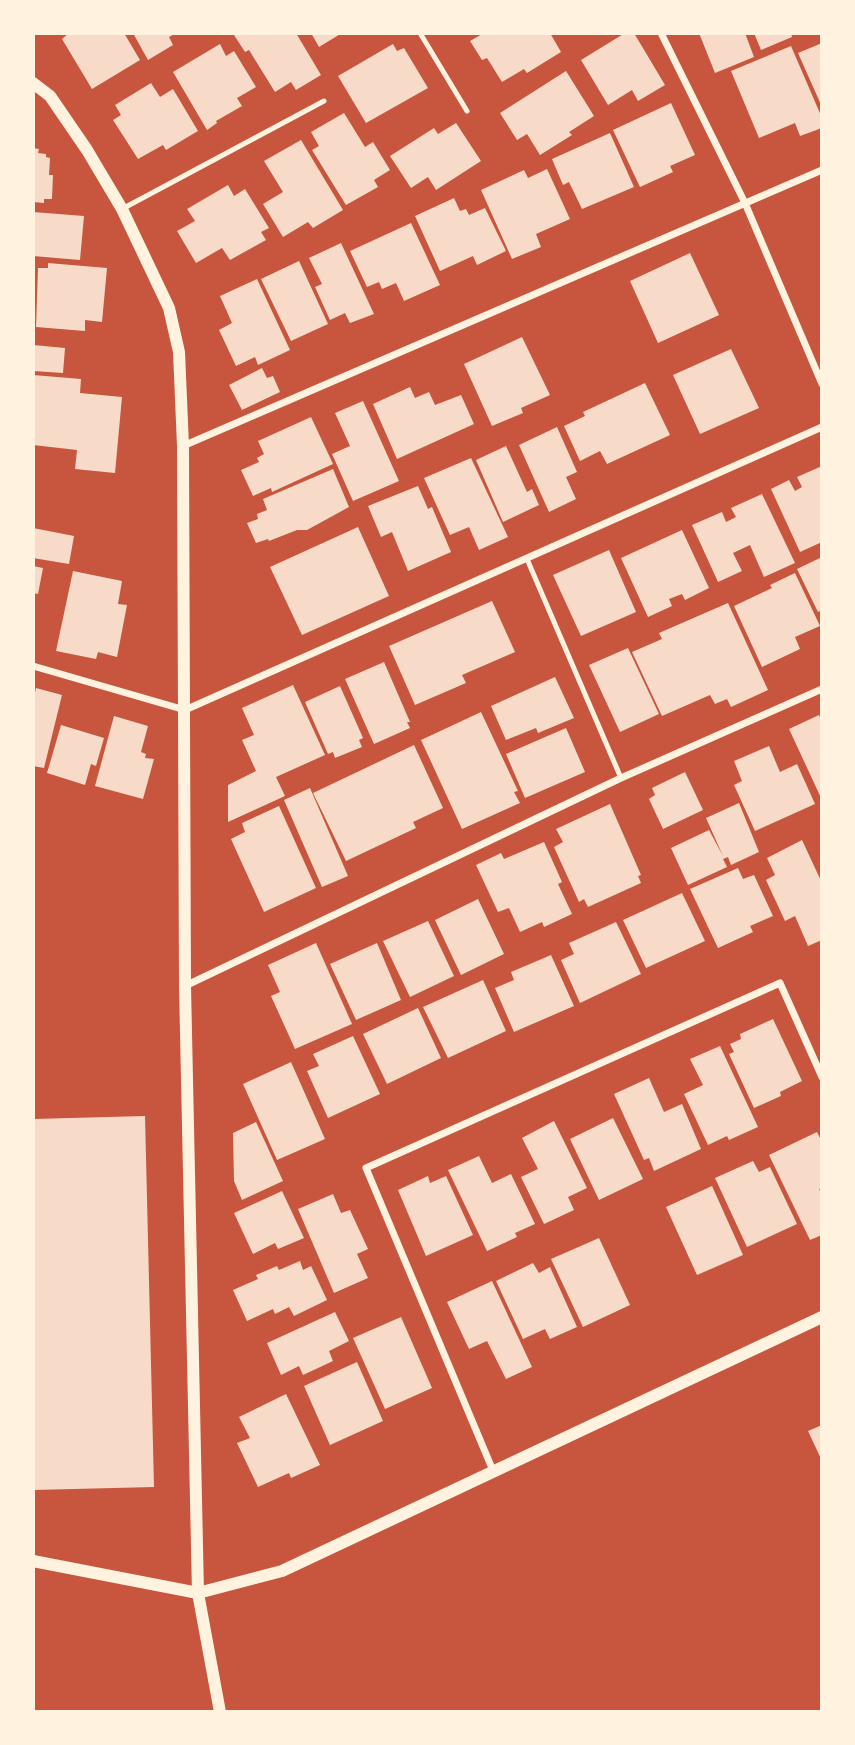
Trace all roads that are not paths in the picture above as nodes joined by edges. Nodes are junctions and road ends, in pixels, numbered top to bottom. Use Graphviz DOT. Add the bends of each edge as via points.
graph roads {
  1 [pos="420,33"];
  2 [pos="661,33"];
  3 [pos="33,83"];
  4 [pos="324,101"];
  5 [pos="467,111"];
  6 [pos="822,170"];
  7 [pos="745,203"];
  8 [pos="122,209"];
  9 [pos="822,384"];
  10 [pos="822,427"];
  11 [pos="183,446"];
  12 [pos="527,558"];
  13 [pos="33,666"];
  14 [pos="822,690"];
  15 [pos="185,710"];
  16 [pos="621,778"];
  17 [pos="185,986"];
  18 [pos="822,1077"];
  19 [pos="822,1318"];
  20 [pos="494,1473"];
  21 [pos="33,1561"];
  22 [pos="198,1593"];
  23 [pos="220,1712"];
  1 -- 5 [label="lane"];
  2 -- 7 [label="street"];
  3 -- 8 [label="street" via="50,96"];
  4 -- 8 [label="lane"];
  6 -- 7 [label="street"];
  7 -- 9 [label="street"];
  7 -- 11 [label="street"];
  8 -- 11 [label="street" via="169,308 179,352"];
  10 -- 12 [label="street"];
  11 -- 15 [label="street"];
  12 -- 15 [label="street"];
  12 -- 16 [label="lane"];
  13 -- 15 [label="street"];
  14 -- 16 [label="street"];
  15 -- 17 [label="street"];
  16 -- 17 [label="street"];
  17 -- 22 [label="street"];
  18 -- 20 [label="street" via="780,983 366,1168"];
  19 -- 20 [label="street"];
  20 -- 22 [label="street" via="282,1571"];
  21 -- 22 [label="street"];
  22 -- 23 [label="street"];
}
